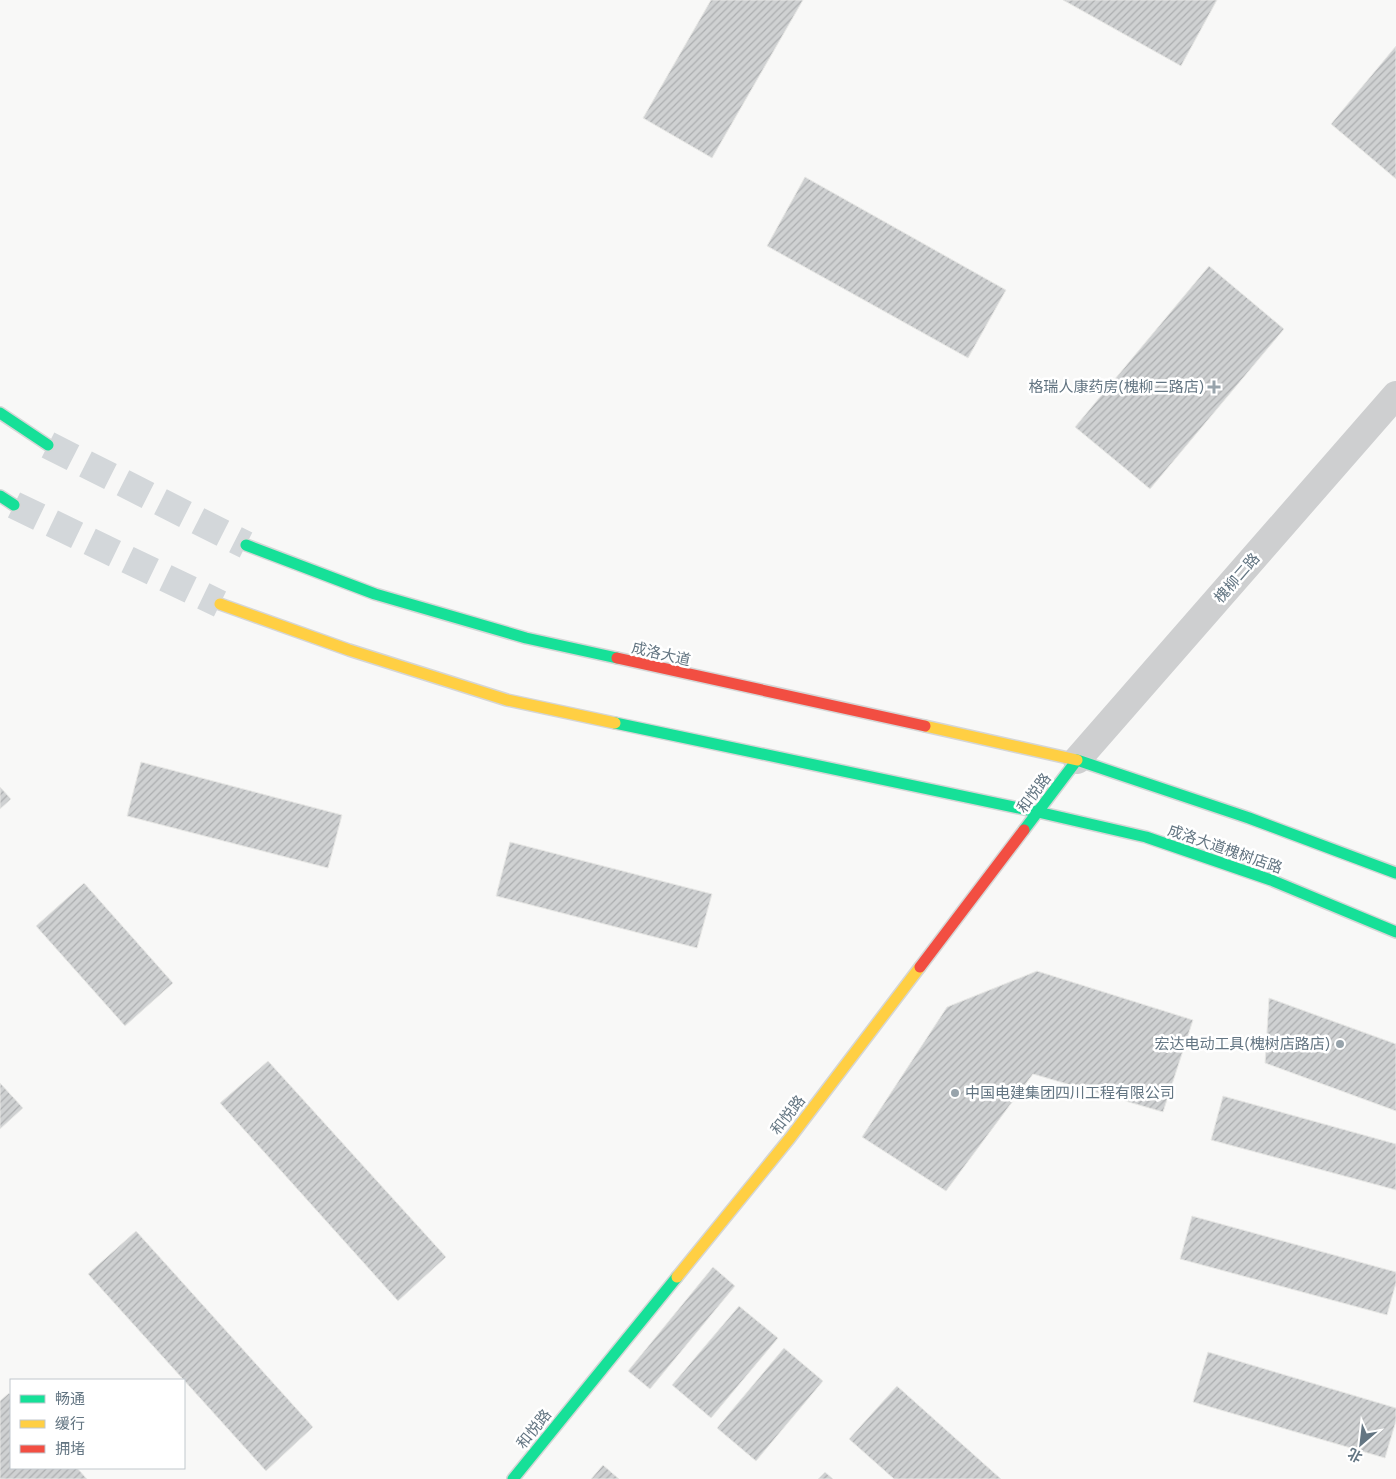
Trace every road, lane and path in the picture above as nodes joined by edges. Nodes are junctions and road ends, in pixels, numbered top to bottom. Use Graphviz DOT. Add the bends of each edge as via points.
graph roads {
  1 [pos="1396,395"];
  2 [pos="0,413"];
  3 [pos="48,445"];
  4 [pos="0,496"];
  5 [pos="14,505"];
  6 [pos="246,545"];
  7 [pos="220,604"];
  8 [pos="1077,760"];
  9 [pos="1038,812"];
  10 [pos="1396,873"];
  11 [pos="1396,932"];
  12 [pos="513,1479"];
  1 -- 8 [label="street, 槐柳二路"];
  2 -- 3 [label="main road"];
  4 -- 5 [label="main road"];
  6 -- 8 [label="main road, 成洛大道" via="375,594 526,638"];
  7 -- 9 [label="main road" via="349,650 507,700"];
  8 -- 9 [label="main road, 和悦路"];
  8 -- 10 [label="main road" via="1249,818"];
  9 -- 11 [label="main road, 成洛大道槐树店路" via="1146,837 1271,880"];
  9 -- 12 [label="main road, 和悦路" via="790,1138"];
}
